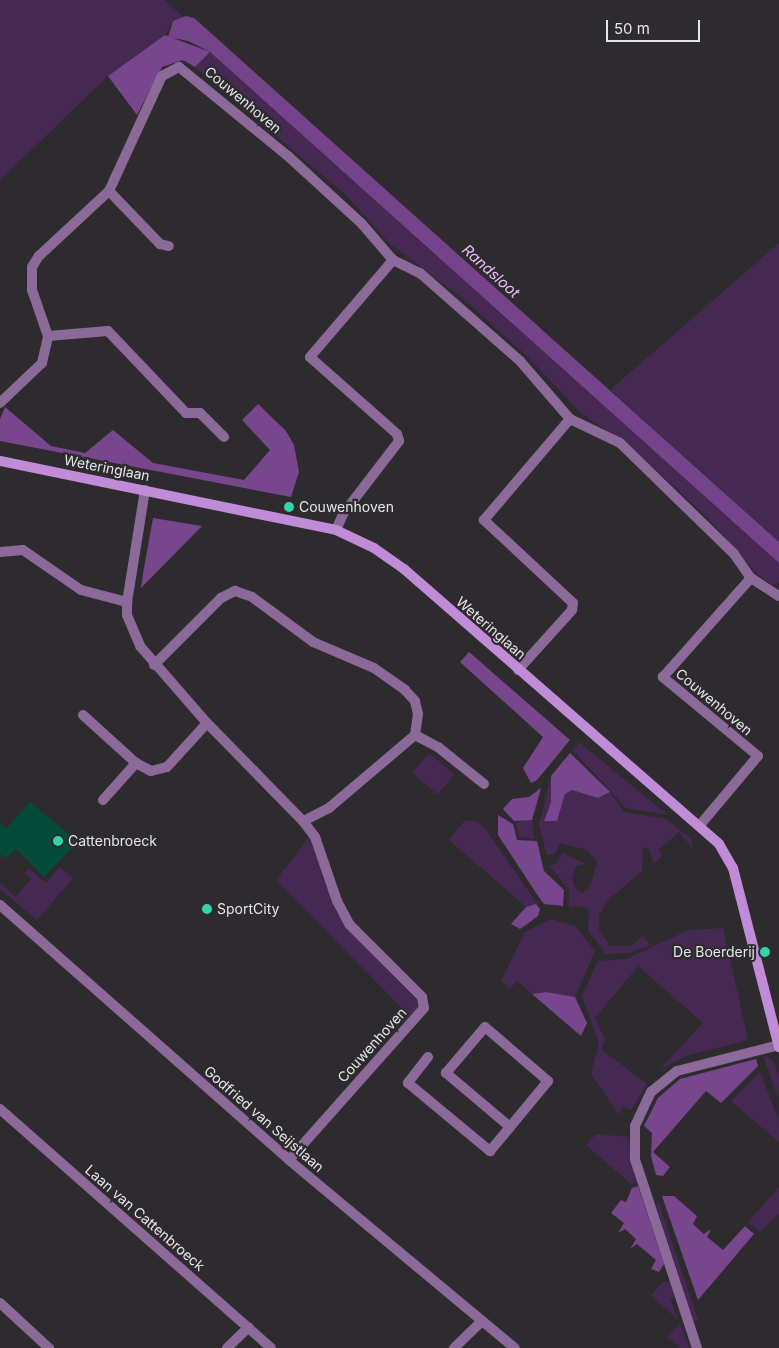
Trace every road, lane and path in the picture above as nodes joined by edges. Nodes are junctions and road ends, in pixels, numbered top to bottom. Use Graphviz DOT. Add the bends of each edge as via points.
graph roads {
  1 [pos="109,191"];
  2 [pos="169,246"];
  3 [pos="393,260"];
  4 [pos="48,336"];
  5 [pos="0,403"];
  6 [pos="570,419"];
  7 [pos="224,437"];
  8 [pos="0,461"];
  9 [pos="146,490"];
  10 [pos="336,530"];
  11 [pos="0,552"];
  12 [pos="751,578"];
  13 [pos="779,596"];
  14 [pos="127,602"];
  15 [pos="154,666"];
  16 [pos="518,670"];
  17 [pos="83,716"];
  18 [pos="208,724"];
  19 [pos="415,735"];
  20 [pos="136,763"];
  21 [pos="484,784"];
  22 [pos="102,800"];
  23 [pos="303,820"];
  24 [pos="700,825"];
  25 [pos="0,905"];
  26 [pos="779,1046"];
  27 [pos="428,1057"];
  28 [pos="0,1109"];
  29 [pos="510,1127"];
  30 [pos="290,1160"];
  31 [pos="0,1303"];
  32 [pos="482,1321"];
  33 [pos="249,1327"];
  34 [pos="49,1348"];
  35 [pos="226,1348"];
  36 [pos="271,1348"];
  37 [pos="454,1348"];
  38 [pos="515,1348"];
  39 [pos="697,1348"];
  1 -- 2 [label="street" via="160,244"];
  1 -- 3 [label="street, Couwenhoven" via="162,76 179,67 289,157 362,224"];
  1 -- 4 [label="street, Couwenhoven" via="39,256 32,267 32,290"];
  3 -- 6 [label="street, Couwenhoven" via="420,273 520,360"];
  3 -- 10 [label="street" via="310,357 397,434 399,441 343,514"];
  4 -- 5 [label="street" via="42,364"];
  4 -- 7 [label="street" via="108,331 186,413 200,413"];
  6 -- 12 [label="street, Couwenhoven" via="620,443 734,554"];
  6 -- 16 [label="street" via="484,520 573,603 572,610"];
  8 -- 9 [label="street, Weteringlaan"];
  9 -- 10 [label="street, Weteringlaan"];
  9 -- 14 [label="street, Couwenhoven"];
  10 -- 16 [label="street, Weteringlaan" via="374,548 404,570"];
  11 -- 14 [label="street" via="23,550 81,590"];
  12 -- 13 [label="street, Couwenhoven"];
  12 -- 24 [label="street, Couwenhoven" via="663,677 758,756"];
  14 -- 15 [label="street, Couwenhoven" via="131,626"];
  15 -- 18 [label="street, Couwenhoven"];
  15 -- 19 [label="street" via="221,598 235,591 252,597 313,642 395,680 415,701 418,714"];
  16 -- 24 [label="street, Weteringlaan"];
  17 -- 20 [label="street"];
  18 -- 20 [label="street" via="167,767 151,771"];
  18 -- 23 [label="street, Couwenhoven"];
  19 -- 21 [label="street" via="438,747"];
  19 -- 23 [label="street" via="329,808"];
  20 -- 22 [label="street"];
  23 -- 30 [label="street, Couwenhoven" via="315,837 337,901 350,925 422,997 424,1008"];
  24 -- 26 [label="street, Weteringlaan" via="718,844 733,868"];
  25 -- 30 [label="street, Godfried van Seijstlaan"];
  26 -- 39 [label="street" via="677,1071 651,1092 635,1126 635,1159"];
  27 -- 29 [label="street" via="408,1083 490,1151"];
  28 -- 33 [label="street, Laan van Cattenbroeck"];
  29 -- 29 [label="street" via="548,1081 485,1027 446,1073"];
  30 -- 32 [label="street, Godfried van Seijstlaan"];
  31 -- 34 [label="street"];
  32 -- 37 [label="street"];
  32 -- 38 [label="street, Godfried van Seijstlaan"];
  33 -- 35 [label="street"];
  33 -- 36 [label="street, Laan van Cattenbroeck"];
}
